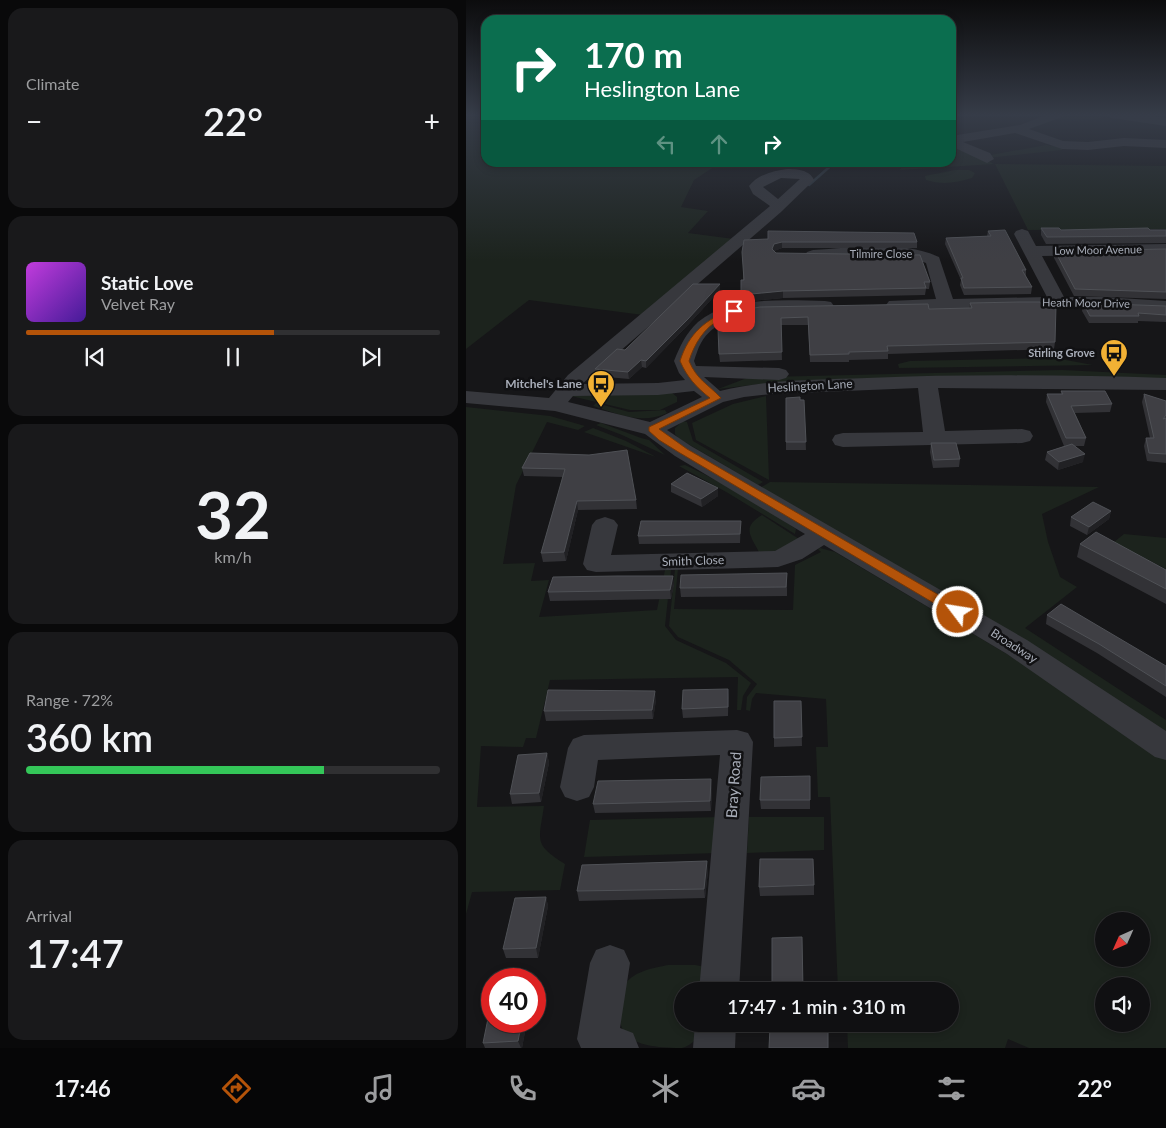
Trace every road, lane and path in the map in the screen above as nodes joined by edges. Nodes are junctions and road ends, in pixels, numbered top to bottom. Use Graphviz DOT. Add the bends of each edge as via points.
graph roads {
  1 [pos="779,206"];
  2 [pos="1022,234"];
  3 [pos="1166,249"];
  4 [pos="1031,251"];
  5 [pos="801,255"];
  6 [pos="1058,302"];
  7 [pos="946,304"];
  8 [pos="840,305"];
  9 [pos="878,305"];
  10 [pos="1166,306"];
  11 [pos="1166,372"];
  12 [pos="694,378"];
  13 [pos="927,382"];
  14 [pos="1166,384"];
  15 [pos="466,397"];
  16 [pos="561,398"];
  17 [pos="716,398"];
  18 [pos="653,429"];
  19 [pos="1022,436"];
  20 [pos="935,437"];
  21 [pos="843,440"];
  22 [pos="605,525"];
  23 [pos="824,533"];
  24 [pos="1166,748"];
  25 [pos="577,787"];
  26 [pos="610,963"];
  27 [pos="720,982"];
  28 [pos="715,1032"];
  29 [pos="618,1048"];
  30 [pos="714,1048"];
  1 -- 16 [label="street" via="586,369"];
  2 -- 4 [label="street, Low Moor Avenue"];
  3 -- 4 [label="street, Low Moor Avenue"];
  4 -- 6 [label="street, Low Moor Avenue"];
  5 -- 7 [label="street, Tilmire Close" via="923,255 933,260"];
  6 -- 7 [label="street, Heath Moor Drive"];
  6 -- 10 [label="street, Heath Moor Drive"];
  7 -- 9 [label="street, Heath Moor Drive"];
  8 -- 12 [label="street" via="746,308 723,315 706,326 689,347 684,361"];
  11 -- 12 [label="street" via="1045,368 767,374 708,371"];
  12 -- 16 [label="street" via="658,389"];
  12 -- 17 [label="street"];
  13 -- 14 [label="street, Heslington Lane"];
  13 -- 17 [label="street, Heslington Lane" via="772,388"];
  13 -- 20 [label="street"];
  15 -- 16 [label="street"];
  16 -- 18 [label="street"];
  17 -- 18 [label="street, Heslington Lane"];
  18 -- 23 [label="street, Broadway" via="683,451"];
  19 -- 20 [label="street"];
  20 -- 21 [label="street"];
  22 -- 23 [label="street, Smith Close" via="596,564 778,559"];
  23 -- 24 [label="street, Broadway" via="1017,646"];
  25 -- 27 [label="street, Bray Road" via="584,748 737,742"];
  26 -- 29 [label="street" via="598,1039"];
  28 -- 30 [label="street"];
}
